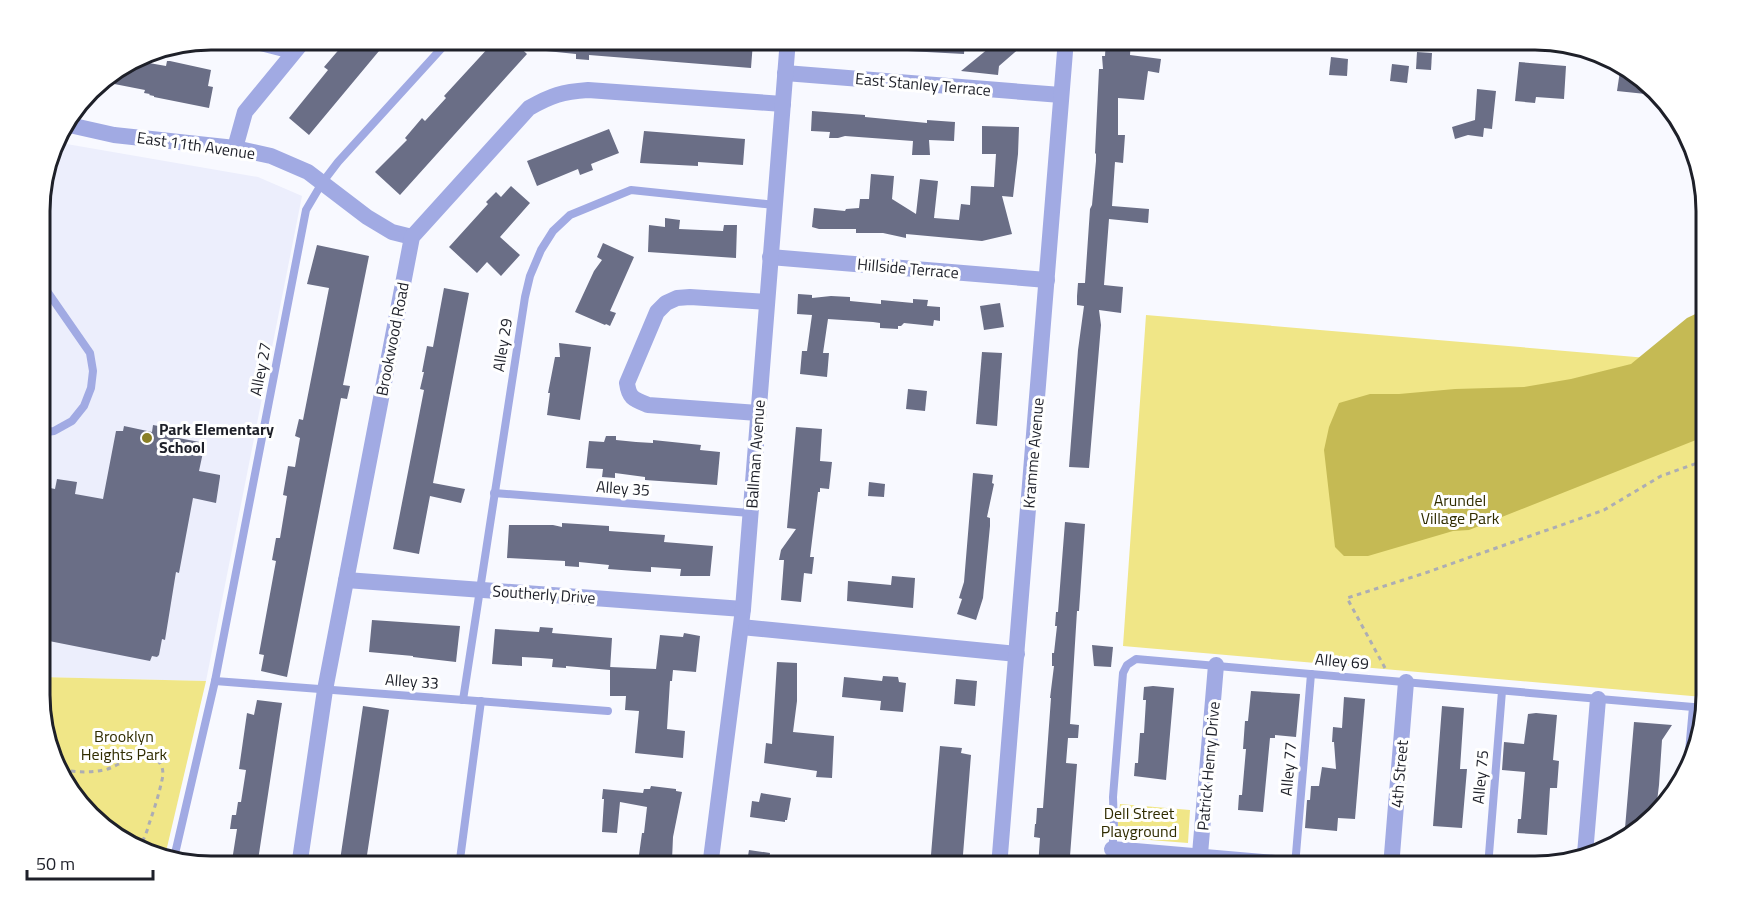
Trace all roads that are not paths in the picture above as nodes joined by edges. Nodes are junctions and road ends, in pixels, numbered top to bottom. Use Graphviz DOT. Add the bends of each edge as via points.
graph roads {
  1 [pos="269,50"];
  2 [pos="296,50"];
  3 [pos="440,50"];
  4 [pos="787,50"];
  5 [pos="1065,50"];
  6 [pos="291,56"];
  7 [pos="785,73"];
  8 [pos="1061,95"];
  9 [pos="783,104"];
  10 [pos="74,126"];
  11 [pos="236,148"];
  12 [pos="322,183"];
  13 [pos="775,205"];
  14 [pos="412,237"];
  15 [pos="770,257"];
  16 [pos="1047,280"];
  17 [pos="50,295"];
  18 [pos="767,302"];
  19 [pos="758,413"];
  20 [pos="50,432"];
  21 [pos="494,493"];
  22 [pos="750,513"];
  23 [pos="346,580"];
  24 [pos="480,590"];
  25 [pos="743,609"];
  26 [pos="741,627"];
  27 [pos="1017,654"];
  28 [pos="1216,665"];
  29 [pos="1311,674"];
  30 [pos="215,681"];
  31 [pos="1399,681"];
  32 [pos="325,690"];
  33 [pos="1502,691"];
  34 [pos="1598,699"];
  35 [pos="463,700"];
  36 [pos="481,701"];
  37 [pos="608,711"];
  38 [pos="1690,740"];
  39 [pos="1585,848"];
  40 [pos="1112,849"];
  41 [pos="175,852"];
  42 [pos="300,856"];
  43 [pos="460,856"];
  44 [pos="711,856"];
  45 [pos="1000,856"];
  46 [pos="1112,856"];
  47 [pos="1159,856"];
  48 [pos="1200,856"];
  49 [pos="1296,856"];
  50 [pos="1391,856"];
  51 [pos="1489,856"];
  1 -- 6 [label="lane"];
  2 -- 6 [label="street"];
  3 -- 12 [label="lane, Alley 27"];
  4 -- 7 [label="street, Ballman Avenue"];
  5 -- 8 [label="street, Kramme Avenue"];
  6 -- 11 [label="street" via="245,112"];
  7 -- 8 [label="street, East Stanley Terrace"];
  7 -- 9 [label="street, Ballman Avenue"];
  8 -- 16 [label="street, Kramme Avenue"];
  9 -- 13 [label="street, Ballman Avenue"];
  9 -- 14 [label="street" via="588,90 547,98 528,108"];
  10 -- 11 [label="street, East 11th Avenue" via="114,135"];
  11 -- 12 [label="street, East 11th Avenue" via="293,164"];
  12 -- 14 [label="street, East 11th Avenue" via="367,217 392,232"];
  12 -- 30 [label="lane, Alley 27" via="306,210"];
  13 -- 15 [label="street, Ballman Avenue"];
  13 -- 21 [label="lane, Alley 29" via="631,190 570,214 553,231 541,250 525,297"];
  14 -- 23 [label="street, Brookwood Road"];
  15 -- 16 [label="street, Hillside Terrace"];
  15 -- 18 [label="street, Ballman Avenue"];
  16 -- 27 [label="street, Kramme Avenue"];
  17 -- 20 [label="lane" via="90,352 93,371 84,406 72,421"];
  18 -- 19 [label="street, Ballman Avenue"];
  18 -- 19 [label="street" via="690,297 666,303 657,312 627,383 629,394 648,405"];
  19 -- 22 [label="street, Ballman Avenue"];
  21 -- 22 [label="lane, Alley 35"];
  21 -- 24 [label="lane, Alley 29"];
  22 -- 25 [label="street, Ballman Avenue"];
  23 -- 24 [label="street, Southerly Drive"];
  23 -- 32 [label="street, Brookwood Road"];
  24 -- 25 [label="street, Southerly Drive"];
  24 -- 35 [label="lane, Alley 29"];
  25 -- 26 [label="street, Ballman Avenue"];
  26 -- 27 [label="street"];
  26 -- 44 [label="street, Ballman Avenue"];
  27 -- 45 [label="street, Kramme Avenue"];
  28 -- 29 [label="lane, Alley 69"];
  28 -- 40 [label="lane, Alley 69" via="1136,659 1127,665 1123,673"];
  28 -- 48 [label="street, Patrick Henry Drive"];
  29 -- 31 [label="lane, Alley 69"];
  29 -- 49 [label="lane, Alley 77"];
  30 -- 32 [label="lane, Alley 33"];
  30 -- 41 [label="lane, Alley 27"];
  31 -- 33 [label="lane, Alley 69"];
  31 -- 50 [label="street, 4th Street"];
  32 -- 35 [label="lane, Alley 33"];
  32 -- 42 [label="street, Brookwood Road"];
  33 -- 34 [label="lane, Alley 69"];
  33 -- 51 [label="lane, Alley 75"];
  34 -- 38 [label="lane, Alley 69" via="1693,707"];
  34 -- 39 [label="street"];
  35 -- 36 [label="lane, Alley 33"];
  36 -- 37 [label="lane, Alley 33"];
  36 -- 43 [label="lane"];
  40 -- 46 [label="lane, Alley 69"];
  40 -- 47 [label="street"];
}
